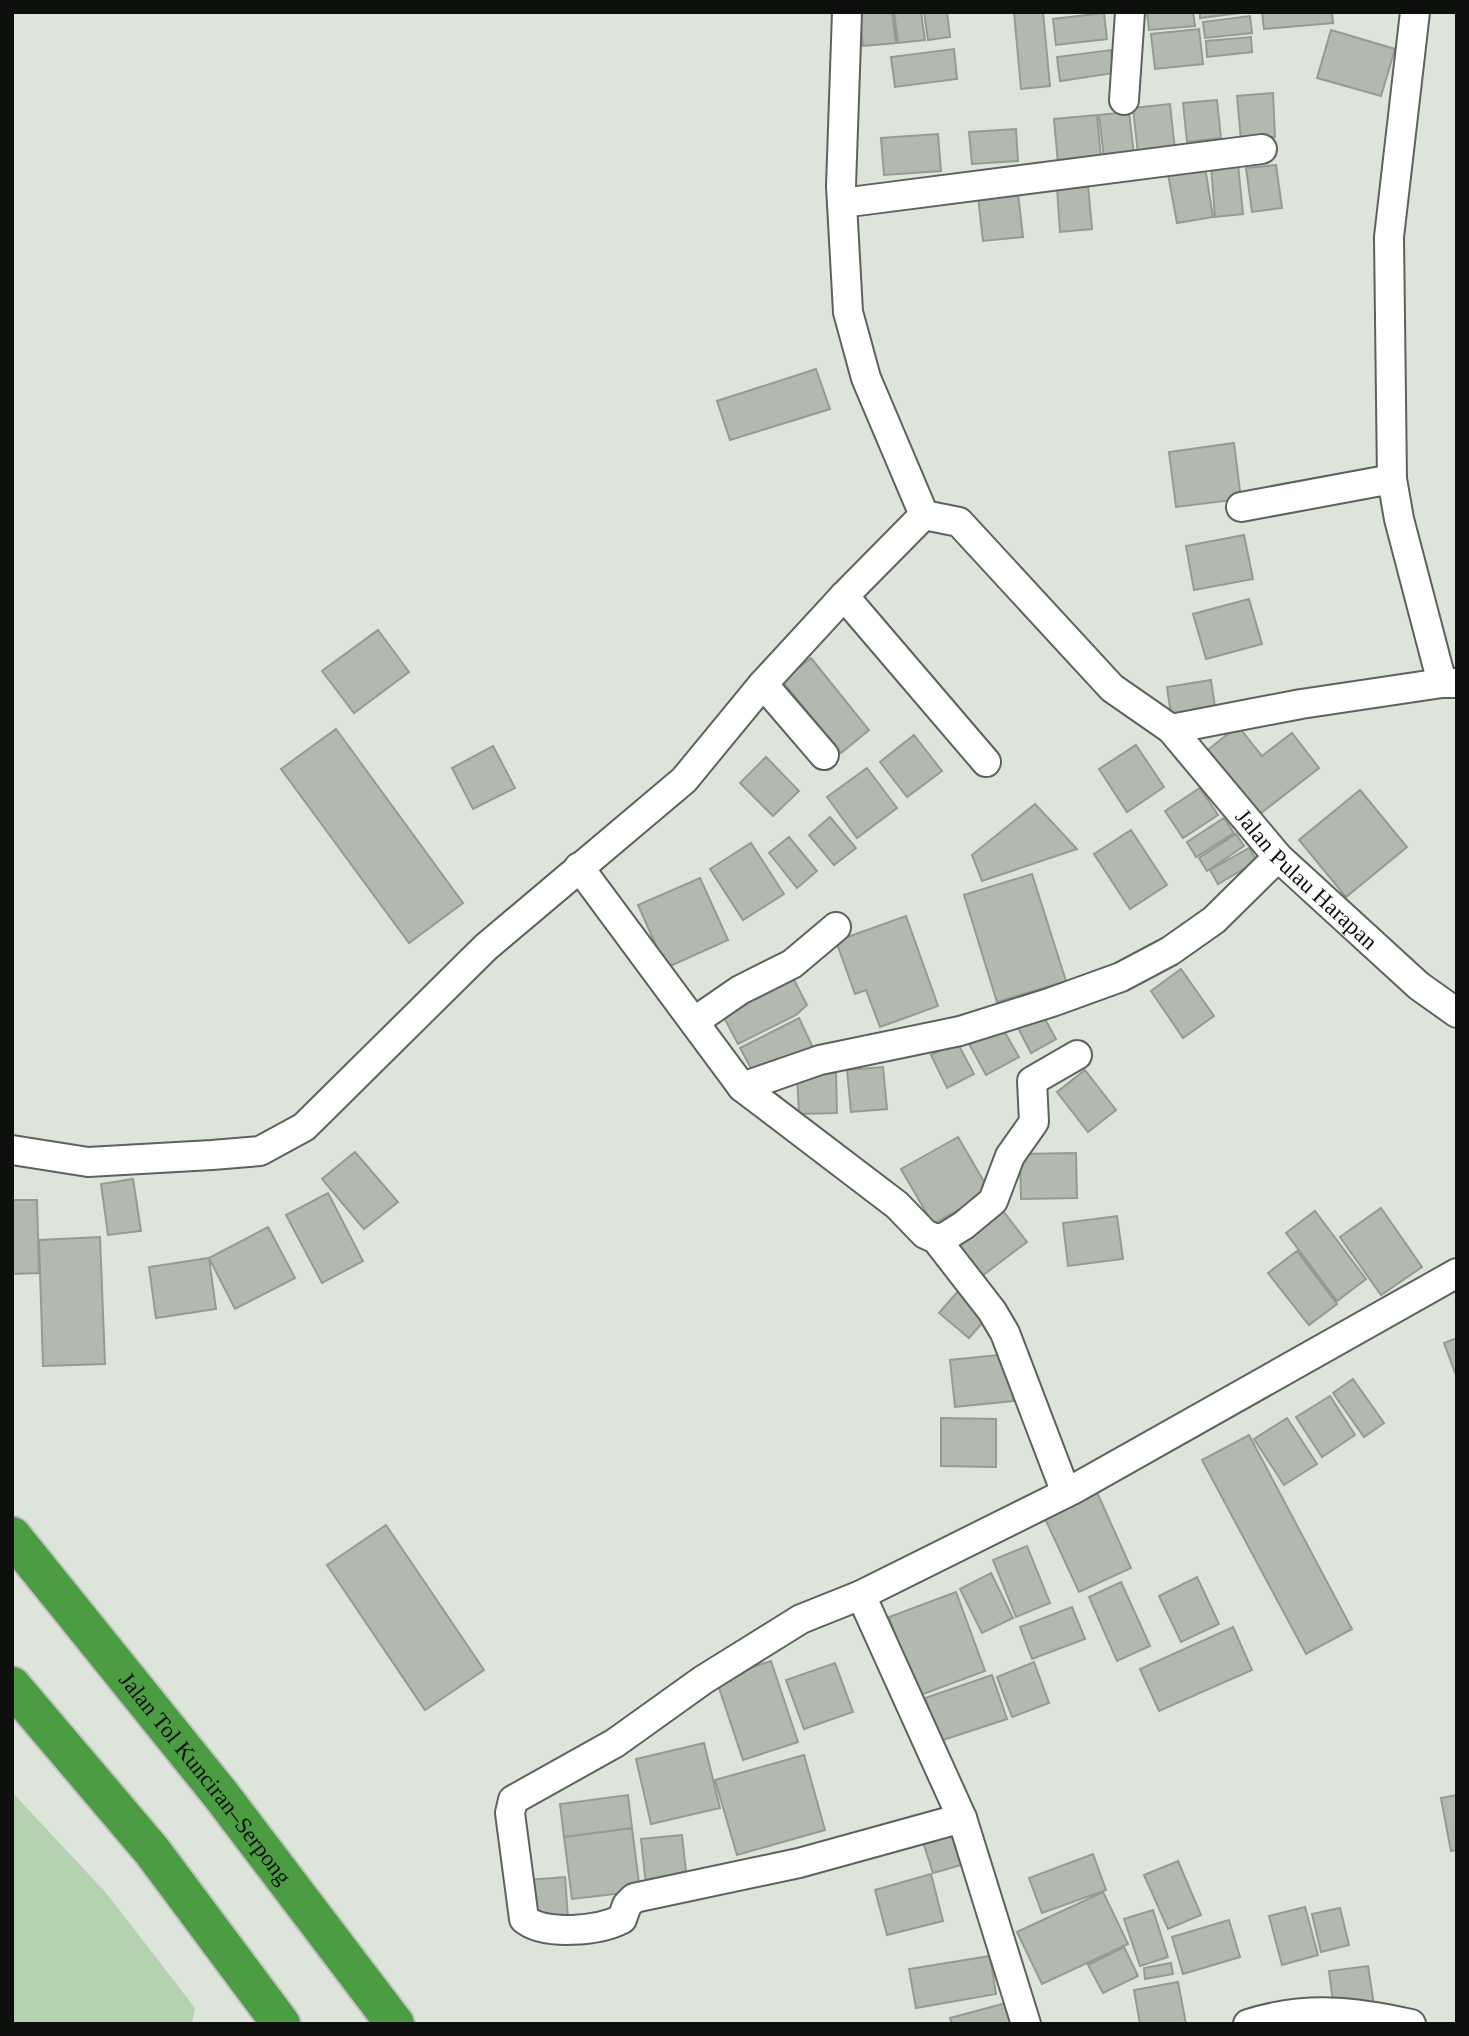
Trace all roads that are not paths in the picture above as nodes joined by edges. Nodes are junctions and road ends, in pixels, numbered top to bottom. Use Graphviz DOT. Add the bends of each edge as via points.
graph roads {
  1 [pos="847,12"];
  2 [pos="1130,12"];
  3 [pos="1415,12"];
  4 [pos="1124,100"];
  5 [pos="1262,149"];
  6 [pos="842,203"];
  7 [pos="1392,479"];
  8 [pos="1241,507"];
  9 [pos="924,515"];
  10 [pos="844,596"];
  11 [pos="1449,683"];
  12 [pos="763,684"];
  13 [pos="1171,729"];
  14 [pos="824,755"];
  15 [pos="986,762"];
  16 [pos="1278,857"];
  17 [pos="579,867"];
  18 [pos="836,927"];
  19 [pos="1457,1013"];
  20 [pos="695,1021"];
  21 [pos="1077,1055"];
  22 [pos="742,1087"];
  23 [pos="12,1150"];
  24 [pos="936,1239"];
  25 [pos="1457,1273"];
  26 [pos="1066,1493"];
  27 [pos="12,1536"];
  28 [pos="861,1595"];
  29 [pos="12,1686"];
  30 [pos="962,1818"];
  31 [pos="281,2024"];
  32 [pos="395,2024"];
  33 [pos="1026,2024"];
  34 [pos="1248,2024"];
  35 [pos="1411,2024"];
  1 -- 6 [label="street"];
  2 -- 4 [label="street"];
  3 -- 7 [label="street" via="1389,237"];
  5 -- 6 [label="street"];
  6 -- 9 [label="street" via="848,312 866,378"];
  7 -- 8 [label="street"];
  7 -- 11 [label="street" via="1399,519"];
  9 -- 10 [label="street"];
  9 -- 13 [label="street, Jalan Pulau Harapan" via="959,522 1112,688"];
  10 -- 12 [label="street"];
  10 -- 15 [label="street"];
  11 -- 13 [label="street"];
  12 -- 14 [label="street"];
  12 -- 17 [label="street" via="684,780"];
  13 -- 16 [label="street, Jalan Pulau Harapan"];
  16 -- 19 [label="street, Jalan Pulau Harapan" via="1419,986"];
  16 -- 22 [label="street" via="1214,920 1121,977 960,1031 820,1060"];
  17 -- 20 [label="street"];
  17 -- 23 [label="street" via="486,947 304,1127 260,1151 88,1162"];
  18 -- 20 [label="street" via="792,964 740,990"];
  20 -- 22 [label="street"];
  21 -- 24 [label="street" via="1032,1081 1034,1122 1010,1156 993,1201 964,1225"];
  22 -- 24 [label="street"];
  24 -- 26 [label="street" via="1005,1334"];
  25 -- 26 [label="street"];
  26 -- 28 [label="street"];
  27 -- 32 [label="highway, Jalan Tol Kunciran–Serpong" via="221,1795"];
  28 -- 30 [label="street"];
  28 -- 30 [label="street" via="801,1619 703,1680 615,1743 513,1800 510,1813 524,1919 557,1929 610,1926 622,1919 634,1898 799,1863"];
  29 -- 31 [label="highway" via="152,1851"];
  30 -- 33 [label="street"];
  34 -- 35 [label="street" via="1318,2011 1366,2014"];
}
